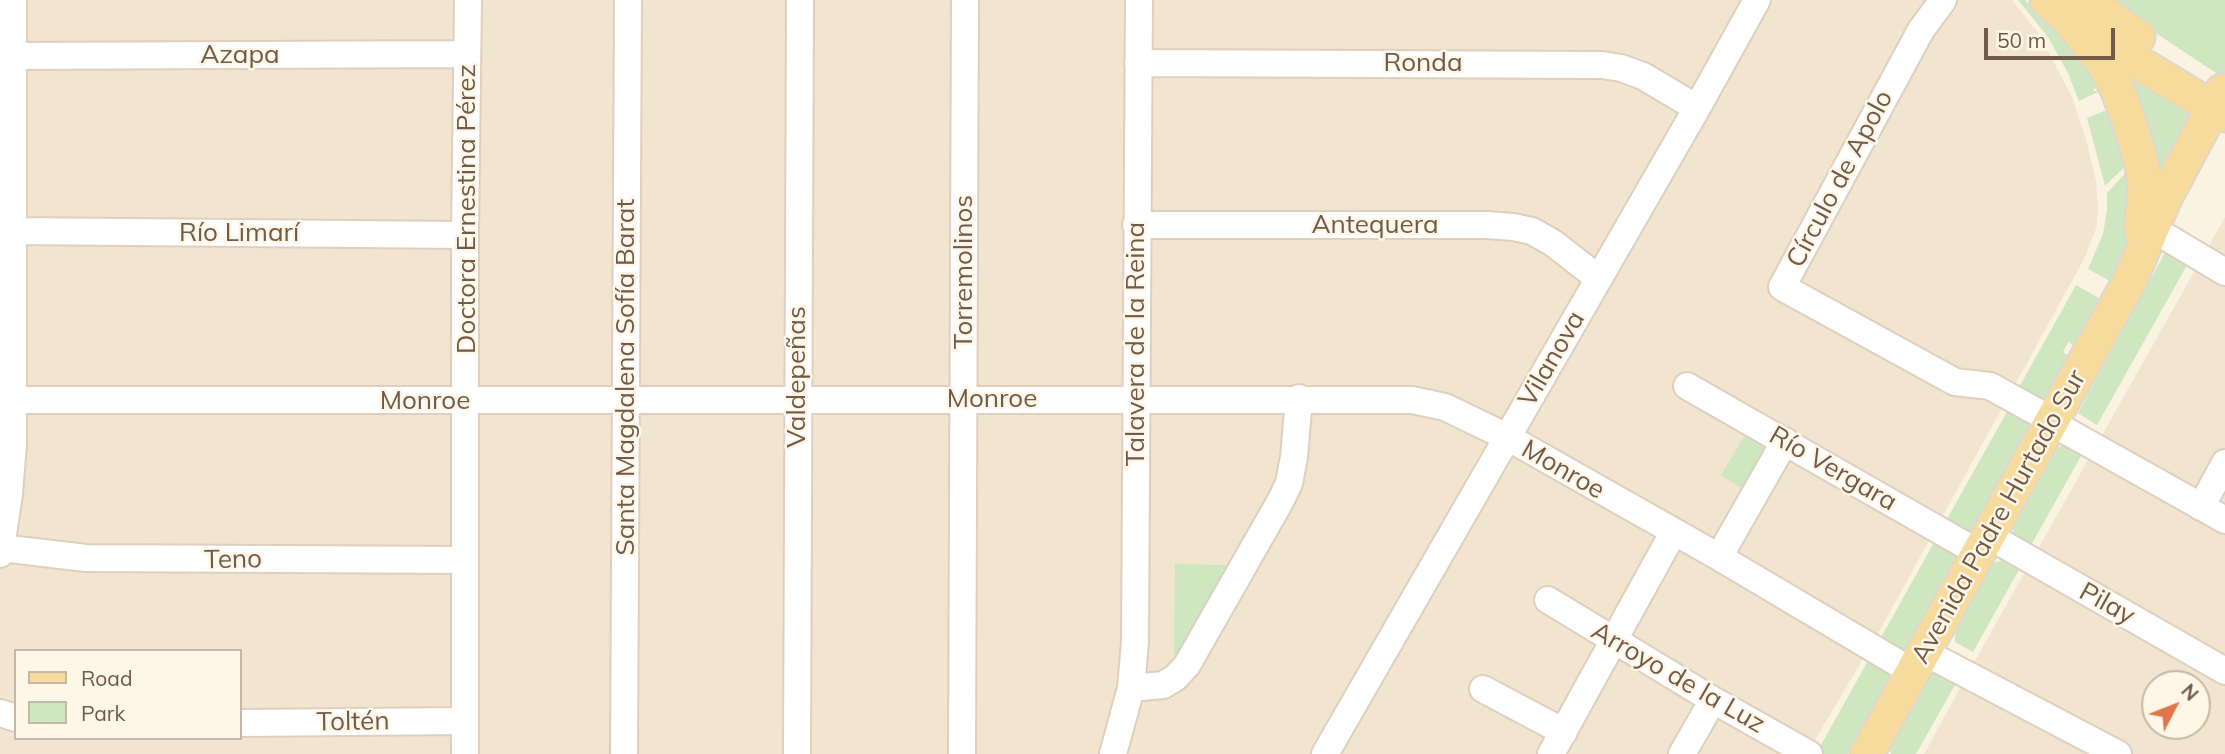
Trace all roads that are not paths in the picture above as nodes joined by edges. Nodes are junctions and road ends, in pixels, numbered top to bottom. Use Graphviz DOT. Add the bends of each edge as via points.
graph roads {
  1 [pos="13,0"];
  2 [pos="468,0"];
  3 [pos="628,0"];
  4 [pos="800,0"];
  5 [pos="965,0"];
  6 [pos="1139,0"];
  7 [pos="1756,0"];
  8 [pos="1943,0"];
  9 [pos="2067,6"];
  10 [pos="467,54"];
  11 [pos="13,56"];
  12 [pos="1138,63"];
  13 [pos="1697,108"];
  14 [pos="2222,108"];
  15 [pos="1136,225"];
  16 [pos="13,231"];
  17 [pos="465,234"];
  18 [pos="2168,238"];
  19 [pos="2225,272"];
  20 [pos="1598,278"];
  21 [pos="2130,279"];
  22 [pos="1687,386"];
  23 [pos="963,398"];
  24 [pos="1299,398"];
  25 [pos="797,399"];
  26 [pos="6,400"];
  27 [pos="626,400"];
  28 [pos="1137,400"];
  29 [pos="466,401"];
  30 [pos="2052,423"];
  31 [pos="1507,437"];
  32 [pos="1785,442"];
  33 [pos="2225,463"];
  34 [pos="2201,507"];
  35 [pos="2225,520"];
  36 [pos="1673,533"];
  37 [pos="1984,545"];
  38 [pos="1,551"];
  39 [pos="1719,557"];
  40 [pos="465,560"];
  41 [pos="1548,600"];
  42 [pos="1614,641"];
  43 [pos="1918,662"];
  44 [pos="2225,671"];
  45 [pos="1131,688"];
  46 [pos="1483,689"];
  47 [pos="1713,700"];
  48 [pos="466,720"];
  49 [pos="242,723"];
  50 [pos="1558,743"];
  51 [pos="465,754"];
  52 [pos="624,754"];
  53 [pos="797,754"];
  54 [pos="962,754"];
  55 [pos="1113,754"];
  56 [pos="1325,754"];
  57 [pos="1682,754"];
  58 [pos="1809,754"];
  59 [pos="1867,754"];
  60 [pos="2118,754"];
  1 -- 11 [label="street"];
  2 -- 10 [label="street, Doctora Ernestina Pérez"];
  3 -- 27 [label="street, Santa Magdalena Sofía Barat"];
  4 -- 25 [label="street, Valdepeñas"];
  5 -- 23 [label="street, Torremolinos"];
  6 -- 12 [label="street, Talavera de la Reina"];
  7 -- 13 [label="street, Vilanova"];
  8 -- 30 [label="street, Círculo de Apolo" via="1921,30 1782,287 1955,382 1990,386"];
  9 -- 14 [label="main road"];
  9 -- 21 [label="main road" via="2118,91 2142,165 2144,216"];
  10 -- 11 [label="street, Azapa"];
  10 -- 17 [label="street, Doctora Ernestina Pérez"];
  11 -- 16 [label="street"];
  12 -- 13 [label="street, Ronda" via="1602,65 1643,76"];
  12 -- 15 [label="street, Talavera de la Reina"];
  13 -- 20 [label="street, Vilanova"];
  14 -- 18 [label="main road, Avenida Padre Hurtado Sur"];
  14 -- 21 [label="main road, Avenida Padre Hurtado Sur" via="2165,198"];
  15 -- 20 [label="street, Antequera" via="1513,227 1553,243"];
  15 -- 28 [label="street, Talavera de la Reina"];
  16 -- 17 [label="street, Río Limarí"];
  16 -- 26 [label="street"];
  17 -- 29 [label="street, Doctora Ernestina Pérez"];
  18 -- 19 [label="street"];
  18 -- 21 [label="main road, Avenida Padre Hurtado Sur"];
  20 -- 31 [label="street, Vilanova"];
  21 -- 30 [label="main road, Avenida Padre Hurtado Sur"];
  22 -- 32 [label="street, Río Vergara"];
  23 -- 25 [label="street, Monroe"];
  23 -- 28 [label="street, Monroe"];
  23 -- 54 [label="street, Torremolinos"];
  24 -- 28 [label="street, Monroe"];
  24 -- 31 [label="street, Monroe" via="1412,400 1445,407"];
  24 -- 45 [label="street" via="1289,483 1194,653 1163,685"];
  25 -- 27 [label="street, Monroe"];
  25 -- 53 [label="street, Valdepeñas"];
  26 -- 29 [label="street, Monroe"];
  26 -- 38 [label="street" via="13,444"];
  27 -- 29 [label="street, Monroe"];
  27 -- 52 [label="street, Santa Magdalena Sofía Barat"];
  28 -- 45 [label="street, Talavera de la Reina"];
  29 -- 40 [label="street, Doctora Ernestina Pérez"];
  30 -- 34 [label="street, Círculo de Apolo"];
  30 -- 37 [label="main road, Avenida Padre Hurtado Sur"];
  31 -- 36 [label="street, Monroe"];
  31 -- 56 [label="street, Vilanova"];
  32 -- 37 [label="street, Río Vergara"];
  32 -- 39 [label="street"];
  33 -- 34 [label="street"];
  34 -- 35 [label="street, Círculo de Apolo"];
  36 -- 39 [label="street, Monroe"];
  36 -- 42 [label="street"];
  37 -- 43 [label="main road, Avenida Padre Hurtado Sur"];
  37 -- 44 [label="street, Pilay"];
  38 -- 40 [label="street, Teno" via="86,558"];
  39 -- 43 [label="street, Monroe"];
  40 -- 48 [label="street, Doctora Ernestina Pérez"];
  41 -- 42 [label="street, Arroyo de la Luz"];
  42 -- 47 [label="street, Arroyo de la Luz"];
  42 -- 50 [label="street"];
  43 -- 59 [label="main road, Avenida Padre Hurtado Sur"];
  43 -- 60 [label="street, Monroe"];
  45 -- 55 [label="street, Talavera de la Reina"];
  46 -- 50 [label="street"];
  47 -- 57 [label="street"];
  47 -- 58 [label="street, Arroyo de la Luz"];
  48 -- 49 [label="street, Toltén"];
  48 -- 51 [label="street, Doctora Ernestina Pérez"];
}
